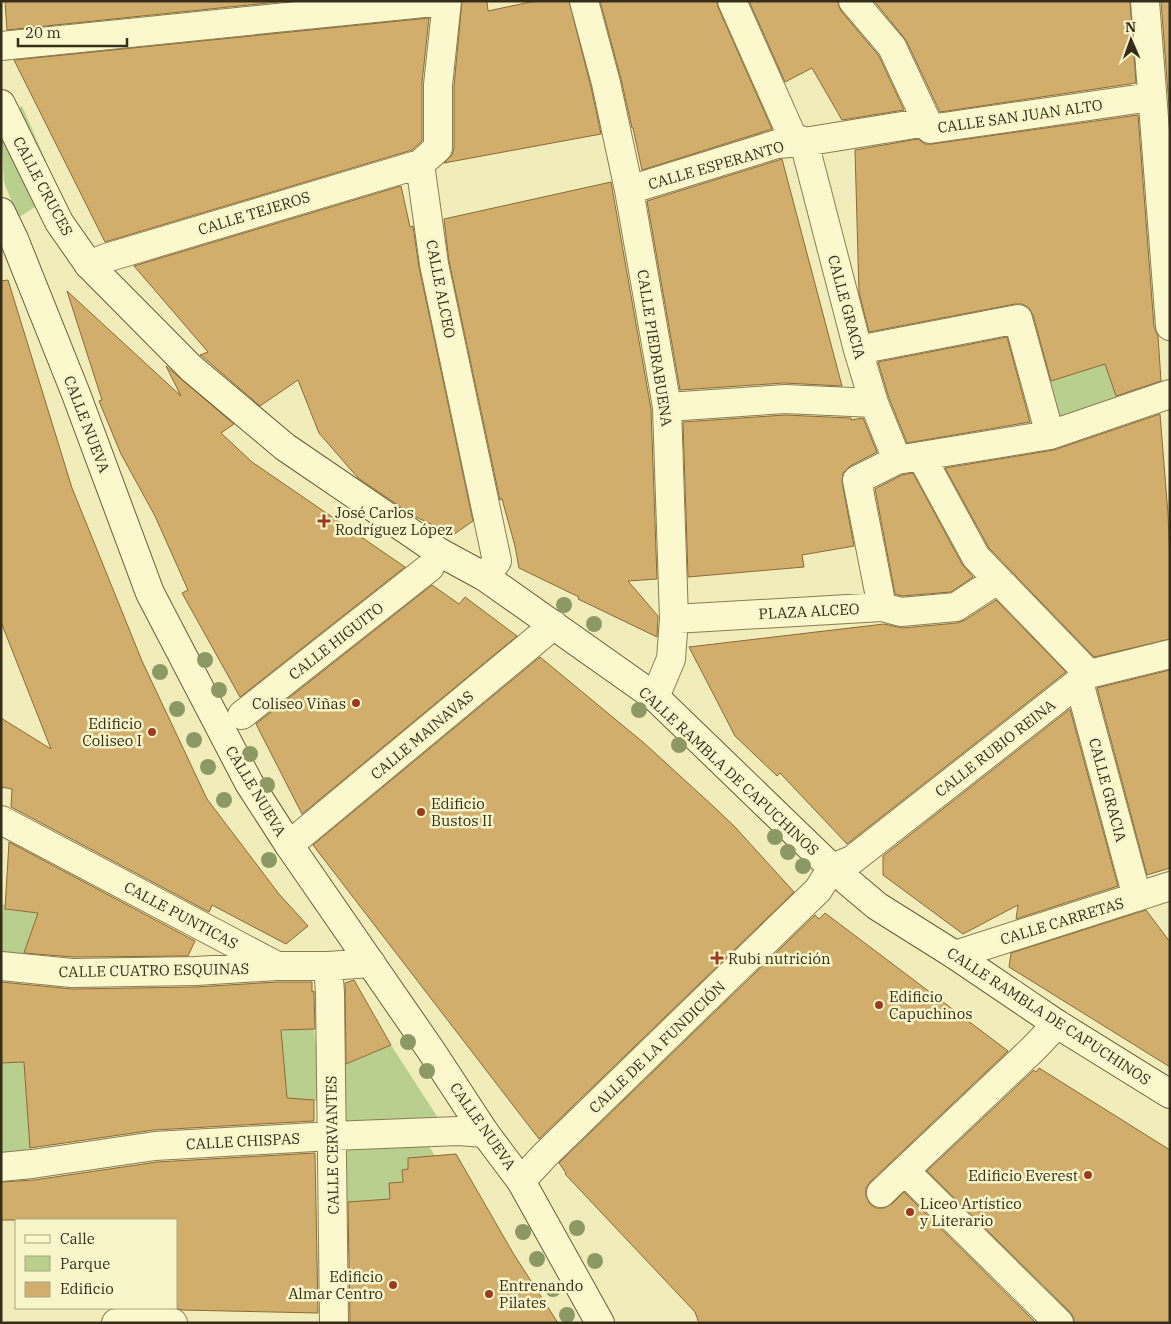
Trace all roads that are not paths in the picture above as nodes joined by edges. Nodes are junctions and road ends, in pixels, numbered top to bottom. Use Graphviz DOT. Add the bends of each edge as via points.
graph roads {
  1 [pos="446,1"];
  2 [pos="584,1"];
  3 [pos="732,1"];
  4 [pos="853,1"];
  5 [pos="1144,1"];
  6 [pos="1,46"];
  7 [pos="1151,96"];
  8 [pos="1,104"];
  9 [pos="927,122"];
  10 [pos="804,142"];
  11 [pos="420,164"];
  12 [pos="629,190"];
  13 [pos="1,212"];
  14 [pos="89,265"];
  15 [pos="1170,326"];
  16 [pos="858,350"];
  17 [pos="1170,394"];
  18 [pos="874,403"];
  19 [pos="667,407"];
  20 [pos="1050,435"];
  21 [pos="909,458"];
  22 [pos="430,567"];
  23 [pos="485,577"];
  24 [pos="997,580"];
  25 [pos="882,607"];
  26 [pos="674,619"];
  27 [pos="554,625"];
  28 [pos="1170,654"];
  29 [pos="1084,678"];
  30 [pos="655,697"];
  31 [pos="242,715"];
  32 [pos="1,820"];
  33 [pos="289,845"];
  34 [pos="832,868"];
  35 [pos="1170,886"];
  36 [pos="1137,897"];
  37 [pos="955,955"];
  38 [pos="371,963"];
  39 [pos="1,966"];
  40 [pos="277,966"];
  41 [pos="328,966"];
  42 [pos="1057,1024"];
  43 [pos="1170,1094"];
  44 [pos="485,1133"];
  45 [pos="332,1136"];
  46 [pos="1,1167"];
  47 [pos="905,1171"];
  48 [pos="520,1181"];
  49 [pos="881,1194"];
  50 [pos="116,1323"];
  51 [pos="172,1323"];
  52 [pos="334,1323"];
  53 [pos="600,1323"];
  54 [pos="1059,1323"];
  1 -- 6 [label="street"];
  1 -- 11 [label="street" via="438,85 438,148"];
  2 -- 12 [label="street, CALLE PIEDRABUENA"];
  3 -- 10 [label="street" via="792,136"];
  4 -- 9 [label="street" via="892,47"];
  5 -- 7 [label="street"];
  7 -- 9 [label="street, CALLE SAN JUAN ALTO" via="930,129"];
  7 -- 15 [label="street"];
  8 -- 14 [label="street, CALLE CRUCES" via="59,222"];
  9 -- 10 [label="street, CALLE SAN JUAN ALTO"];
  10 -- 12 [label="street, CALLE ESPERANTO" via="777,144"];
  10 -- 16 [label="street, CALLE GRACIA"];
  11 -- 14 [label="street, CALLE TEJEROS"];
  11 -- 23 [label="street, CALLE ALCEO" via="434,264 497,561"];
  12 -- 19 [label="street, CALLE PIEDRABUENA"];
  13 -- 33 [label="street, CALLE NUEVA" via="76,394 150,593 249,783"];
  14 -- 23 [label="street, CALLE RAMBLA DE CAPUCHINOS" via="191,368 285,447 439,552"];
  16 -- 18 [label="street, CALLE GRACIA"];
  16 -- 20 [label="street" via="1018,319"];
  17 -- 20 [label="street"];
  18 -- 19 [label="street" via="785,399"];
  18 -- 21 [label="street, CALLE GRACIA"];
  19 -- 26 [label="street, CALLE PIEDRABUENA"];
  20 -- 21 [label="street"];
  21 -- 24 [label="street, CALLE GRACIA" via="976,557"];
  21 -- 25 [label="street, PLAZA ALCEO" via="857,480"];
  22 -- 31 [label="street, CALLE HIGUITO"];
  23 -- 27 [label="street, CALLE RAMBLA DE CAPUCHINOS"];
  24 -- 25 [label="street" via="956,606 901,612"];
  24 -- 29 [label="street, CALLE GRACIA"];
  25 -- 26 [label="street, PLAZA ALCEO"];
  26 -- 30 [label="street, CALLE PIEDRABUENA" via="671,659"];
  27 -- 30 [label="street, CALLE RAMBLA DE CAPUCHINOS"];
  27 -- 33 [label="street, CALLE MAINAVAS"];
  28 -- 29 [label="street, CALLE RUBIO REINA"];
  29 -- 34 [label="street, CALLE RUBIO REINA" via="852,860"];
  29 -- 36 [label="street, CALLE GRACIA"];
  30 -- 34 [label="street, CALLE RAMBLA DE CAPUCHINOS"];
  32 -- 40 [label="street, CALLE PUNTICAS"];
  33 -- 38 [label="street, CALLE NUEVA"];
  34 -- 37 [label="street, CALLE RAMBLA DE CAPUCHINOS" via="877,906"];
  34 -- 48 [label="street, CALLE DE LA FUNDICIÓN" via="818,890"];
  35 -- 36 [label="street, CALLE CARRETAS"];
  36 -- 37 [label="street, CALLE CARRETAS"];
  37 -- 42 [label="street, CALLE RAMBLA DE CAPUCHINOS"];
  38 -- 41 [label="street, CALLE PUNTICAS"];
  38 -- 44 [label="street, CALLE NUEVA"];
  39 -- 40 [label="street, CALLE CUATRO ESQUINAS" via="72,974"];
  40 -- 41 [label="street, CALLE PUNTICAS"];
  41 -- 45 [label="street, CALLE CERVANTES"];
  42 -- 43 [label="street, CALLE RAMBLA DE CAPUCHINOS"];
  42 -- 47 [label="street"];
  44 -- 45 [label="street, CALLE CHISPAS" via="458,1131"];
  44 -- 48 [label="street, CALLE NUEVA"];
  45 -- 46 [label="street, CALLE CHISPAS" via="154,1146"];
  45 -- 52 [label="street, CALLE CERVANTES"];
  47 -- 49 [label="street"];
  47 -- 54 [label="street"];
  48 -- 53 [label="street, CALLE NUEVA"];
  50 -- 51 [label="street"];
}
